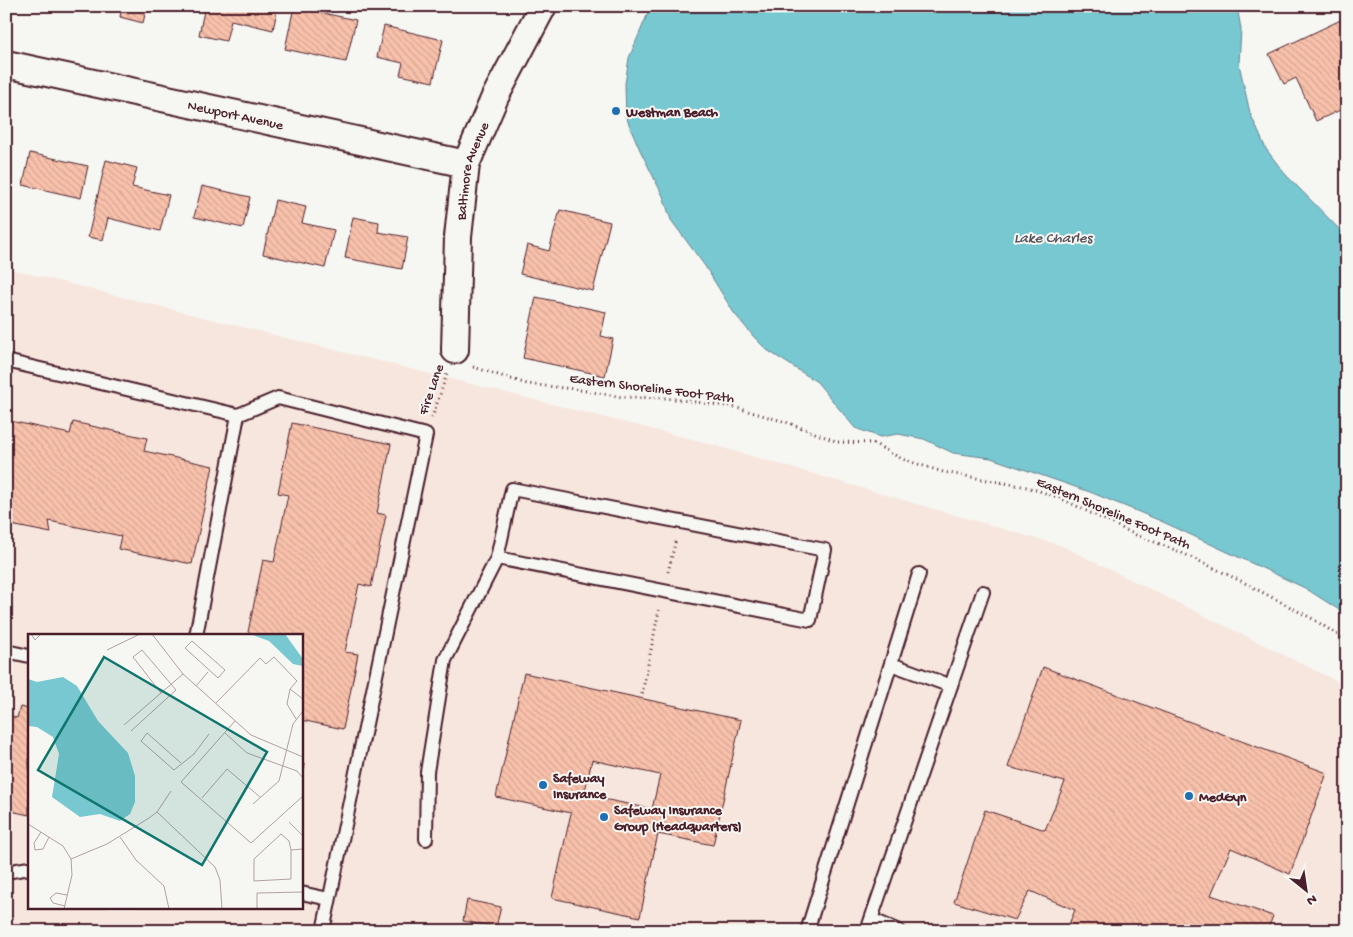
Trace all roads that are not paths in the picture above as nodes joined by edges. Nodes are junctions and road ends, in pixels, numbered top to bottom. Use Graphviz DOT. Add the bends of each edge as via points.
graph roads {
  1 [pos="543,6"];
  2 [pos="6,64"];
  3 [pos="466,164"];
  4 [pos="455,350"];
  5 [pos="6,362"];
  6 [pos="238,415"];
  7 [pos="497,558"];
  8 [pos="919,574"];
  9 [pos="983,592"];
  10 [pos="196,634"];
  11 [pos="6,651"];
  12 [pos="28,656"];
  13 [pos="891,664"];
  14 [pos="950,686"];
  15 [pos="426,839"];
  16 [pos="28,868"];
  17 [pos="6,872"];
  18 [pos="302,893"];
  19 [pos="329,899"];
  20 [pos="869,925"];
  21 [pos="322,931"];
  22 [pos="807,931"];
  23 [pos="899,931"];
  1 -- 3 [label="street, Baltimore Avenue" via="495,97"];
  2 -- 3 [label="street, Newport Avenue"];
  3 -- 4 [label="street, Baltimore Avenue" via="458,237"];
  5 -- 6 [label="lane"];
  6 -- 10 [label="lane"];
  6 -- 19 [label="lane" via="278,398 426,435"];
  7 -- 7 [label="lane" via="512,489 825,550 810,620"];
  7 -- 15 [label="lane" via="445,660 427,772"];
  8 -- 13 [label="lane"];
  9 -- 14 [label="lane"];
  11 -- 12 [label="lane"];
  13 -- 14 [label="lane"];
  13 -- 22 [label="lane"];
  14 -- 20 [label="lane"];
  16 -- 17 [label="lane"];
  18 -- 19 [label="lane"];
  19 -- 21 [label="lane"];
  20 -- 23 [label="lane"];
}
